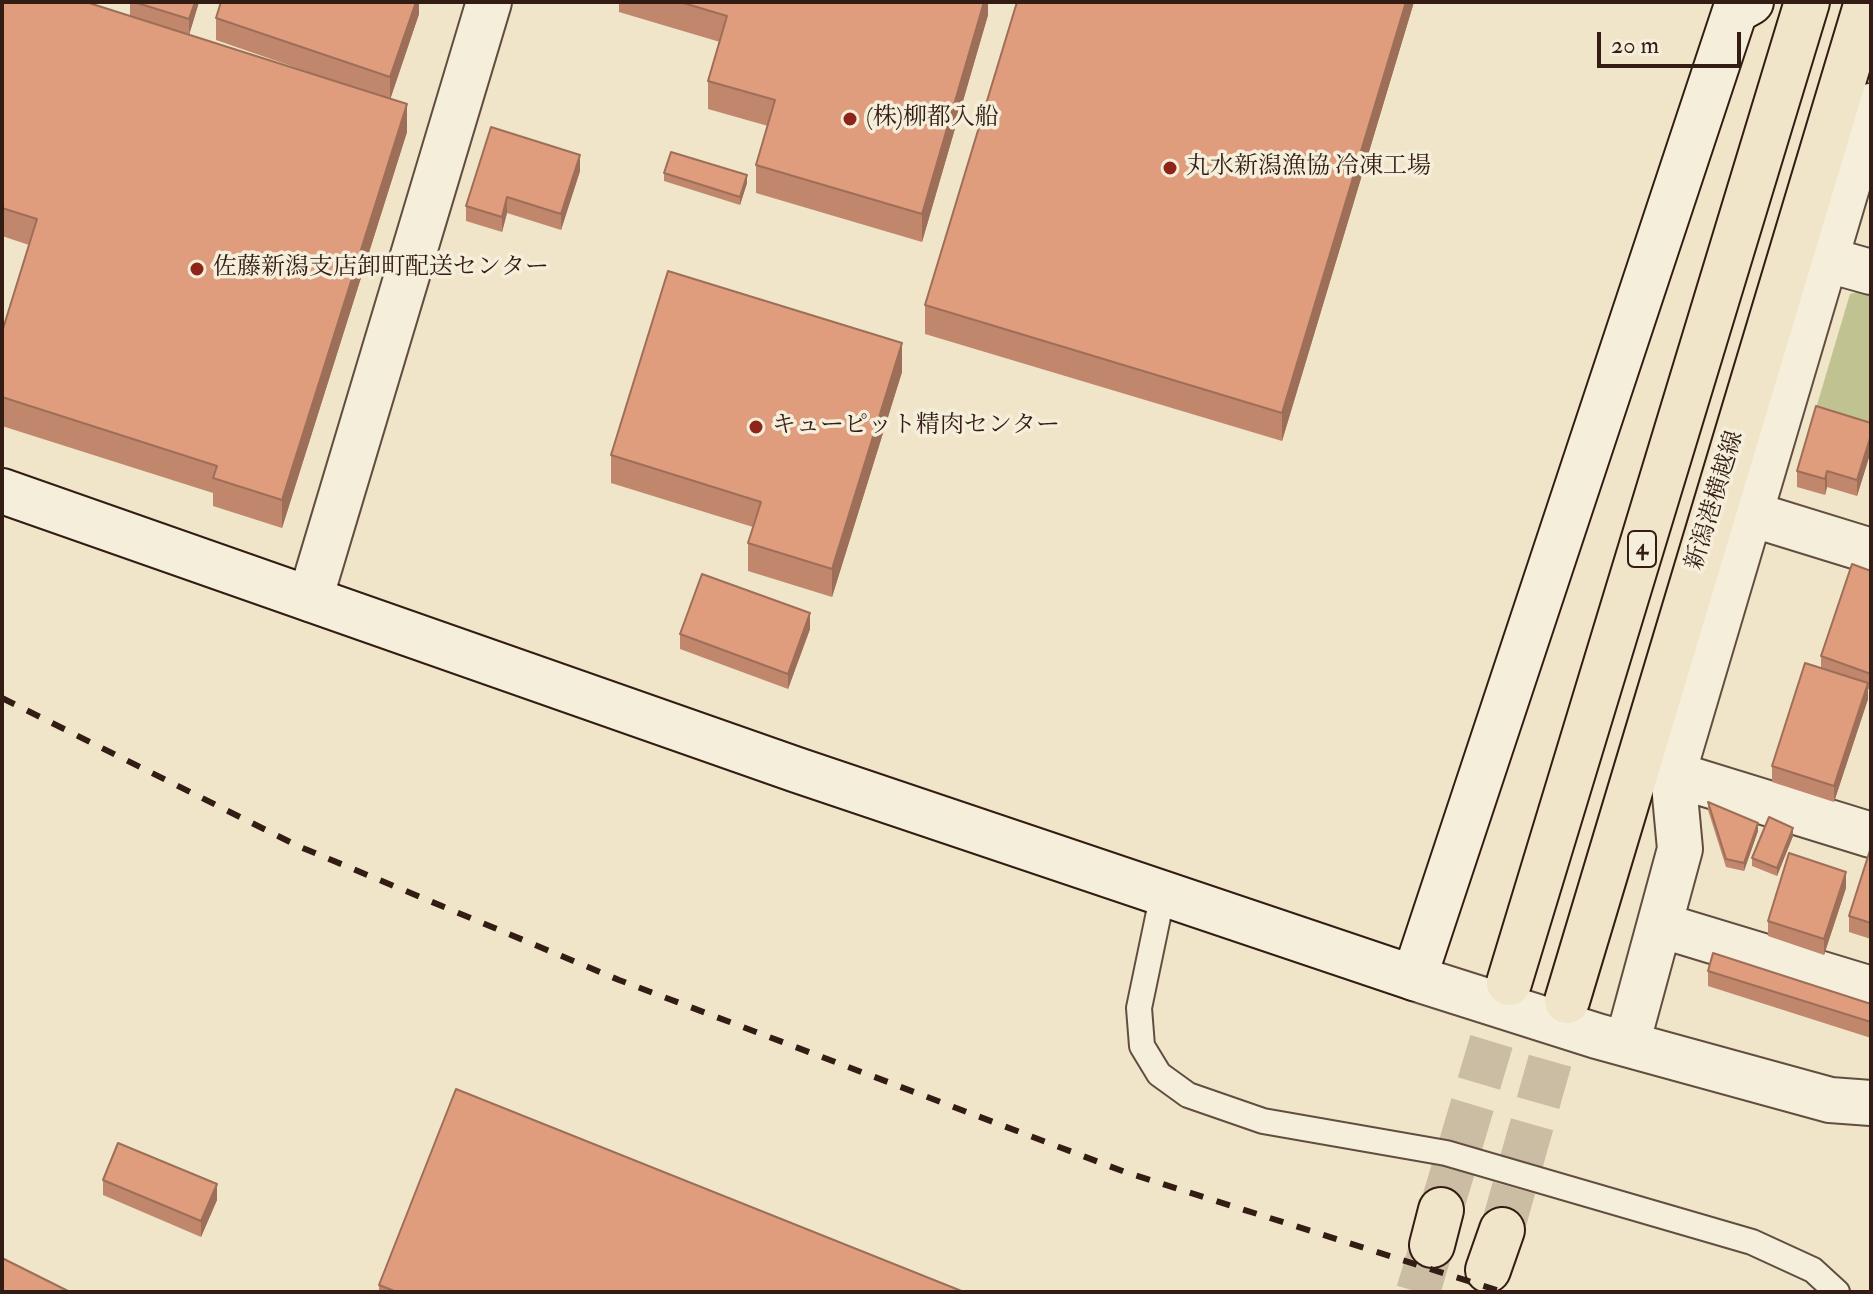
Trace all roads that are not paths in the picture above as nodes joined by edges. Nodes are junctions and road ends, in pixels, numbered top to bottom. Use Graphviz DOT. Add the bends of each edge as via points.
graph roads {
  1 [pos="489,2"];
  2 [pos="1751,2"];
  3 [pos="1807,2"];
  4 [pos="1862,17"];
  5 [pos="1871,83"];
  6 [pos="1871,106"];
  7 [pos="1828,260"];
  8 [pos="1871,272"];
  9 [pos="2,491"];
  10 [pos="1751,514"];
  11 [pos="1871,551"];
  12 [pos="310,599"];
  13 [pos="1673,774"];
  14 [pos="1871,835"];
  15 [pos="1163,893"];
  16 [pos="1660,925"];
  17 [pos="1414,978"];
  18 [pos="1509,983"];
  19 [pos="1871,989"];
  20 [pos="1567,1001"];
  21 [pos="1627,1044"];
  22 [pos="1871,1103"];
  23 [pos="1837,1292"];
  1 -- 12 [label="street"];
  2 -- 17 [label="street" via="1735,11"];
  3 -- 18 [label="main road, 4"];
  4 -- 5 [label="street"];
  4 -- 20 [label="main road, 新潟港横越線"];
  6 -- 7 [label="street"];
  7 -- 8 [label="street"];
  7 -- 10 [label="street"];
  9 -- 12 [label="street"];
  10 -- 11 [label="street"];
  10 -- 13 [label="street"];
  12 -- 15 [label="street"];
  13 -- 14 [label="street"];
  13 -- 16 [label="street" via="1680,849"];
  15 -- 17 [label="street"];
  15 -- 23 [label="lane" via="1139,1008 1142,1046 1159,1074 1188,1095 1263,1121 1446,1153 1752,1242 1813,1270"];
  16 -- 19 [label="street"];
  16 -- 21 [label="street"];
  17 -- 21 [label="street"];
  21 -- 22 [label="street" via="1830,1100"];
}
